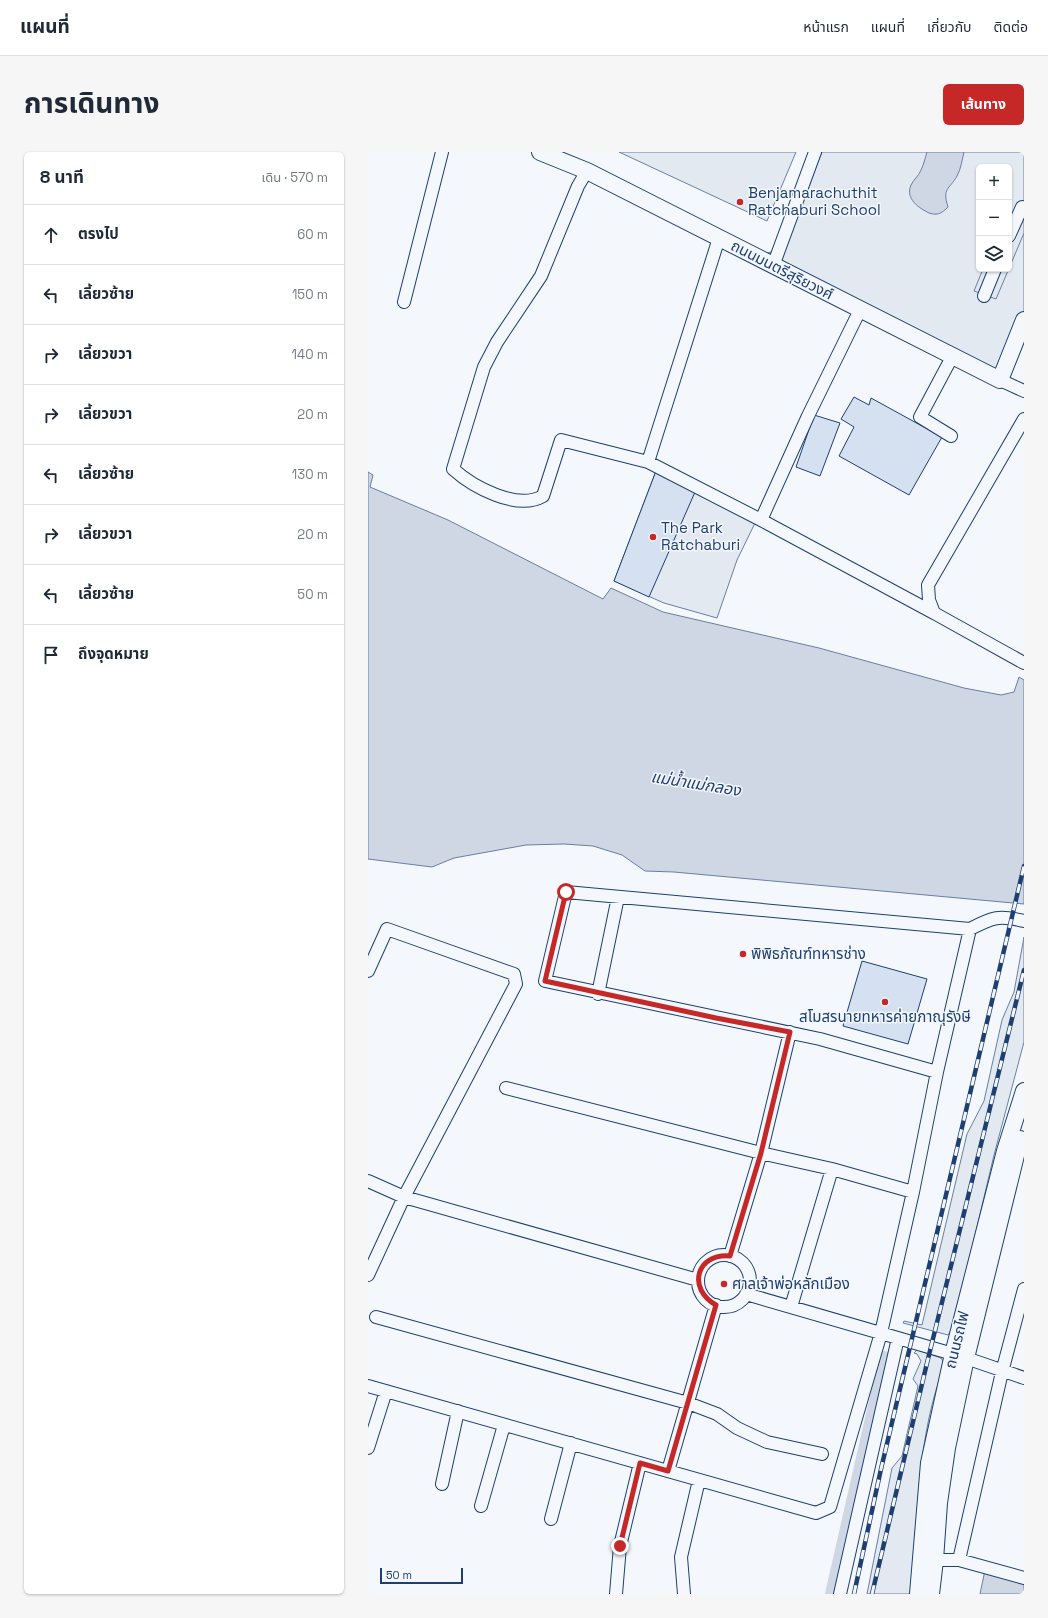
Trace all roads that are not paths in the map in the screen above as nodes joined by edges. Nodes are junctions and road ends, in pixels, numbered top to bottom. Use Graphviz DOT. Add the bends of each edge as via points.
graph roads {
  1 [pos="442,152"];
  2 [pos="540,152"];
  3 [pos="815,152"];
  4 [pos="566,157"];
  5 [pos="587,171"];
  6 [pos="1024,208"];
  7 [pos="1012,229"];
  8 [pos="719,238"];
  9 [pos="773,266"];
  10 [pos="994,272"];
  11 [pos="984,296"];
  12 [pos="404,302"];
  13 [pos="860,310"];
  14 [pos="1024,320"];
  15 [pos="952,357"];
  16 [pos="1000,380"];
  17 [pos="1024,391"];
  18 [pos="1024,419"];
  19 [pos="951,436"];
  20 [pos="648,462"];
  21 [pos="762,520"];
  22 [pos="934,613"];
  23 [pos="1024,663"];
  24 [pos="618,897"];
  25 [pos="1024,920"];
  26 [pos="970,929"];
  27 [pos="368,971"];
  28 [pos="598,994"];
  29 [pos="790,1032"];
  30 [pos="937,1072"];
  31 [pos="506,1088"];
  32 [pos="1024,1091"];
  33 [pos="1024,1113"];
  34 [pos="761,1153"];
  35 [pos="832,1169"];
  36 [pos="368,1181"];
  37 [pos="913,1192"];
  38 [pos="404,1197"];
  39 [pos="730,1256"];
  40 [pos="368,1275"];
  41 [pos="698,1280"];
  42 [pos="1024,1290"];
  43 [pos="746,1294"];
  44 [pos="716,1305"];
  45 [pos="792,1307"];
  46 [pos="376,1316"];
  47 [pos="881,1333"];
  48 [pos="898,1338"];
  49 [pos="960,1356"];
  50 [pos="1002,1372"];
  51 [pos="1024,1378"];
  52 [pos="368,1386"];
  53 [pos="386,1391"];
  54 [pos="688,1403"];
  55 [pos="458,1411"];
  56 [pos="504,1425"];
  57 [pos="571,1443"];
  58 [pos="368,1448"];
  59 [pos="822,1454"];
  60 [pos="640,1463"];
  61 [pos="668,1471"];
  62 [pos="699,1480"];
  63 [pos="442,1484"];
  64 [pos="481,1506"];
  65 [pos="551,1519"];
  66 [pos="935,1560"];
  67 [pos="959,1560"];
  68 [pos="1024,1578"];
  69 [pos="616,1594"];
  70 [pos="684,1594"];
  71 [pos="840,1594"];
  72 [pos="918,1594"];
  73 [pos="931,1594"];
  1 -- 12 [label="street"];
  2 -- 4 [label="main road, ถนนมนตรีสุริยวงศ์"];
  3 -- 9 [label="street"];
  4 -- 5 [label="main road, ถนนมนตรีสุริยวงศ์"];
  5 -- 8 [label="main road, ถนนมนตรีสุริยวงศ์"];
  5 -- 20 [label="street" via="578,186 541,276 497,342 484,367 453,469 477,487 522,501 534,501 543,496 561,440"];
  6 -- 7 [label="street" via="1022,207"];
  8 -- 9 [label="main road, ถนนมนตรีสุริยวงศ์"];
  8 -- 20 [label="street"];
  9 -- 13 [label="main road, ถนนมนตรีสุริยวงศ์"];
  10 -- 11 [label="street"];
  13 -- 15 [label="main road, ถนนมนตรีสุริยวงศ์"];
  13 -- 21 [label="street" via="808,416"];
  14 -- 16 [label="main road"];
  15 -- 16 [label="main road, ถนนมนตรีสุริยวงศ์"];
  15 -- 19 [label="street" via="920,417"];
  16 -- 17 [label="street, ถนนมนตรีสุริยวงศ์"];
  18 -- 22 [label="street" via="928,584 929,600"];
  20 -- 21 [label="street"];
  21 -- 22 [label="street"];
  22 -- 23 [label="street"];
  24 -- 26 [label="street"];
  24 -- 28 [label="street"];
  24 -- 28 [label="street" via="566,892 545,981"];
  25 -- 26 [label="street" via="1003,916"];
  26 -- 30 [label="street"];
  27 -- 38 [label="street" via="387,929 514,974 516,984"];
  28 -- 29 [label="street"];
  29 -- 30 [label="street" via="854,1047"];
  29 -- 34 [label="street"];
  30 -- 37 [label="street"];
  31 -- 34 [label="street"];
  32 -- 49 [label="main road, ถนนรถไฟ" via="1005,1151"];
  33 -- 49 [label="main road, ถนนรถไฟ" via="1019,1142"];
  34 -- 35 [label="street"];
  34 -- 39 [label="street"];
  35 -- 37 [label="street"];
  35 -- 45 [label="street"];
  36 -- 38 [label="street"];
  37 -- 47 [label="street"];
  38 -- 40 [label="street"];
  38 -- 41 [label="street"];
  39 -- 41 [label="street" via="712,1258 703,1267"];
  39 -- 43 [label="street" via="747,1269 750,1277"];
  41 -- 44 [label="street" via="702,1294"];
  42 -- 50 [label="street"];
  43 -- 44 [label="street" via="741,1301 733,1305"];
  43 -- 45 [label="street"];
  44 -- 54 [label="street"];
  45 -- 47 [label="street"];
  46 -- 54 [label="street"];
  47 -- 48 [label="street"];
  47 -- 62 [label="street" via="830,1508 816,1513"];
  48 -- 49 [label="street"];
  48 -- 71 [label="street"];
  49 -- 50 [label="street"];
  49 -- 66 [label="main road, ถนนรถไฟ" via="941,1488"];
  49 -- 72 [label="main road, ถนนรถไฟ" via="928,1463"];
  50 -- 51 [label="street"];
  50 -- 67 [label="street"];
  52 -- 53 [label="street"];
  53 -- 55 [label="street"];
  53 -- 58 [label="street"];
  54 -- 59 [label="street" via="717,1414 737,1428 767,1442"];
  54 -- 61 [label="street"];
  55 -- 56 [label="street"];
  55 -- 63 [label="street"];
  56 -- 57 [label="street"];
  56 -- 64 [label="street"];
  57 -- 60 [label="street"];
  57 -- 65 [label="street"];
  60 -- 61 [label="street"];
  60 -- 69 [label="street" via="620,1546"];
  61 -- 62 [label="street"];
  62 -- 70 [label="street" via="681,1557"];
  66 -- 67 [label="street"];
  66 -- 73 [label="main road, ถนนรถไฟ"];
  67 -- 68 [label="street"];
}
